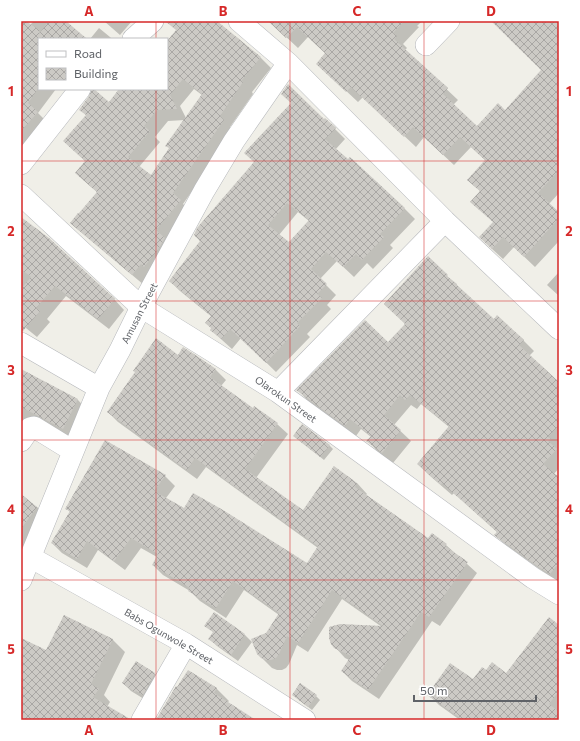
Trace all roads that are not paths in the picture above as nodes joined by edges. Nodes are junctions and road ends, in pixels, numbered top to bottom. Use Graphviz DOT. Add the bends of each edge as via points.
graph roads {
  1 [pos="154,21"];
  2 [pos="239,21"];
  3 [pos="449,21"];
  4 [pos="134,38"];
  5 [pos="426,45"];
  6 [pos="288,62"];
  7 [pos="79,90"];
  8 [pos="21,164"];
  9 [pos="21,195"];
  10 [pos="445,221"];
  11 [pos="141,306"];
  12 [pos="559,329"];
  13 [pos="21,343"];
  14 [pos="99,388"];
  15 [pos="278,392"];
  16 [pos="21,441"];
  17 [pos="73,451"];
  18 [pos="30,557"];
  19 [pos="21,580"];
  20 [pos="559,594"];
  21 [pos="186,644"];
  22 [pos="142,720"];
  23 [pos="305,720"];
  1 -- 4 [label="street"];
  2 -- 6 [label="street"];
  3 -- 5 [label="street"];
  6 -- 10 [label="street"];
  6 -- 11 [label="street, Amusan Street" via="234,140"];
  7 -- 8 [label="street"];
  9 -- 11 [label="street, Olarokun Street"];
  10 -- 12 [label="street"];
  10 -- 15 [label="street"];
  11 -- 14 [label="street, Amusan Street"];
  11 -- 15 [label="street, Olarokun Street"];
  13 -- 14 [label="street"];
  14 -- 17 [label="street, Amusan Street"];
  15 -- 20 [label="street, Olarokun Street"];
  16 -- 17 [label="street" via="30,428 34,428"];
  17 -- 18 [label="street, Amusan Street"];
  18 -- 19 [label="street, Amusan Street"];
  18 -- 21 [label="street, Babs Ogunwole Street"];
  21 -- 22 [label="street"];
  21 -- 23 [label="street, Babs Ogunwole Street"];
}
